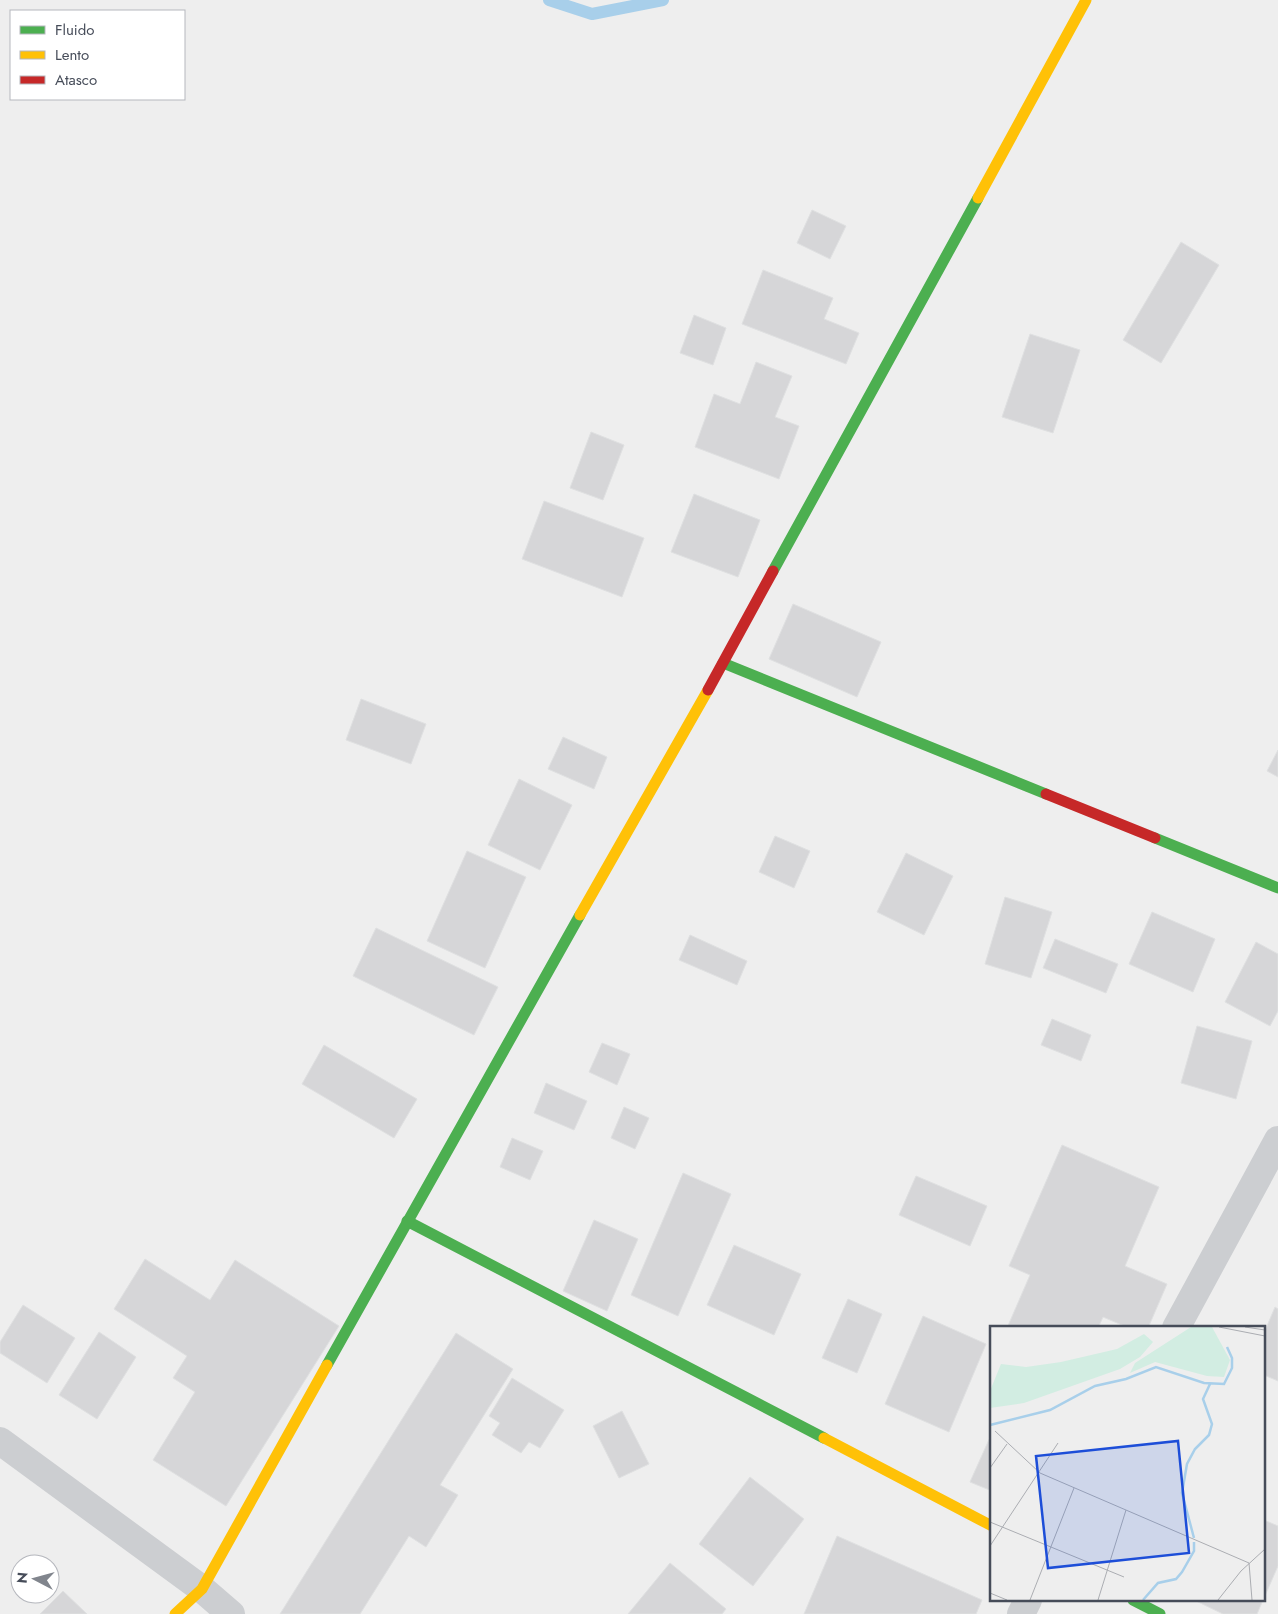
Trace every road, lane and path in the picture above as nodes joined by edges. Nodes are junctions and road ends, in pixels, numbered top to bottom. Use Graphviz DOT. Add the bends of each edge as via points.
graph roads {
  1 [pos="1086,0"];
  2 [pos="723,662"];
  3 [pos="1278,888"];
  4 [pos="1278,1140"];
  5 [pos="407,1221"];
  6 [pos="1177,1326"];
  7 [pos="0,1440"];
  8 [pos="990,1525"];
  9 [pos="202,1589"];
  10 [pos="1027,1602"];
  11 [pos="1138,1602"];
  12 [pos="175,1614"];
  13 [pos="231,1614"];
  14 [pos="1021,1614"];
  15 [pos="1160,1614"];
  1 -- 2 [label="street"];
  2 -- 3 [label="street"];
  2 -- 5 [label="street"];
  4 -- 6 [label="street"];
  5 -- 8 [label="street"];
  5 -- 9 [label="street"];
  7 -- 9 [label="street"];
  9 -- 12 [label="street"];
  9 -- 13 [label="street"];
  10 -- 14 [label="street"];
  11 -- 15 [label="street"];
}
